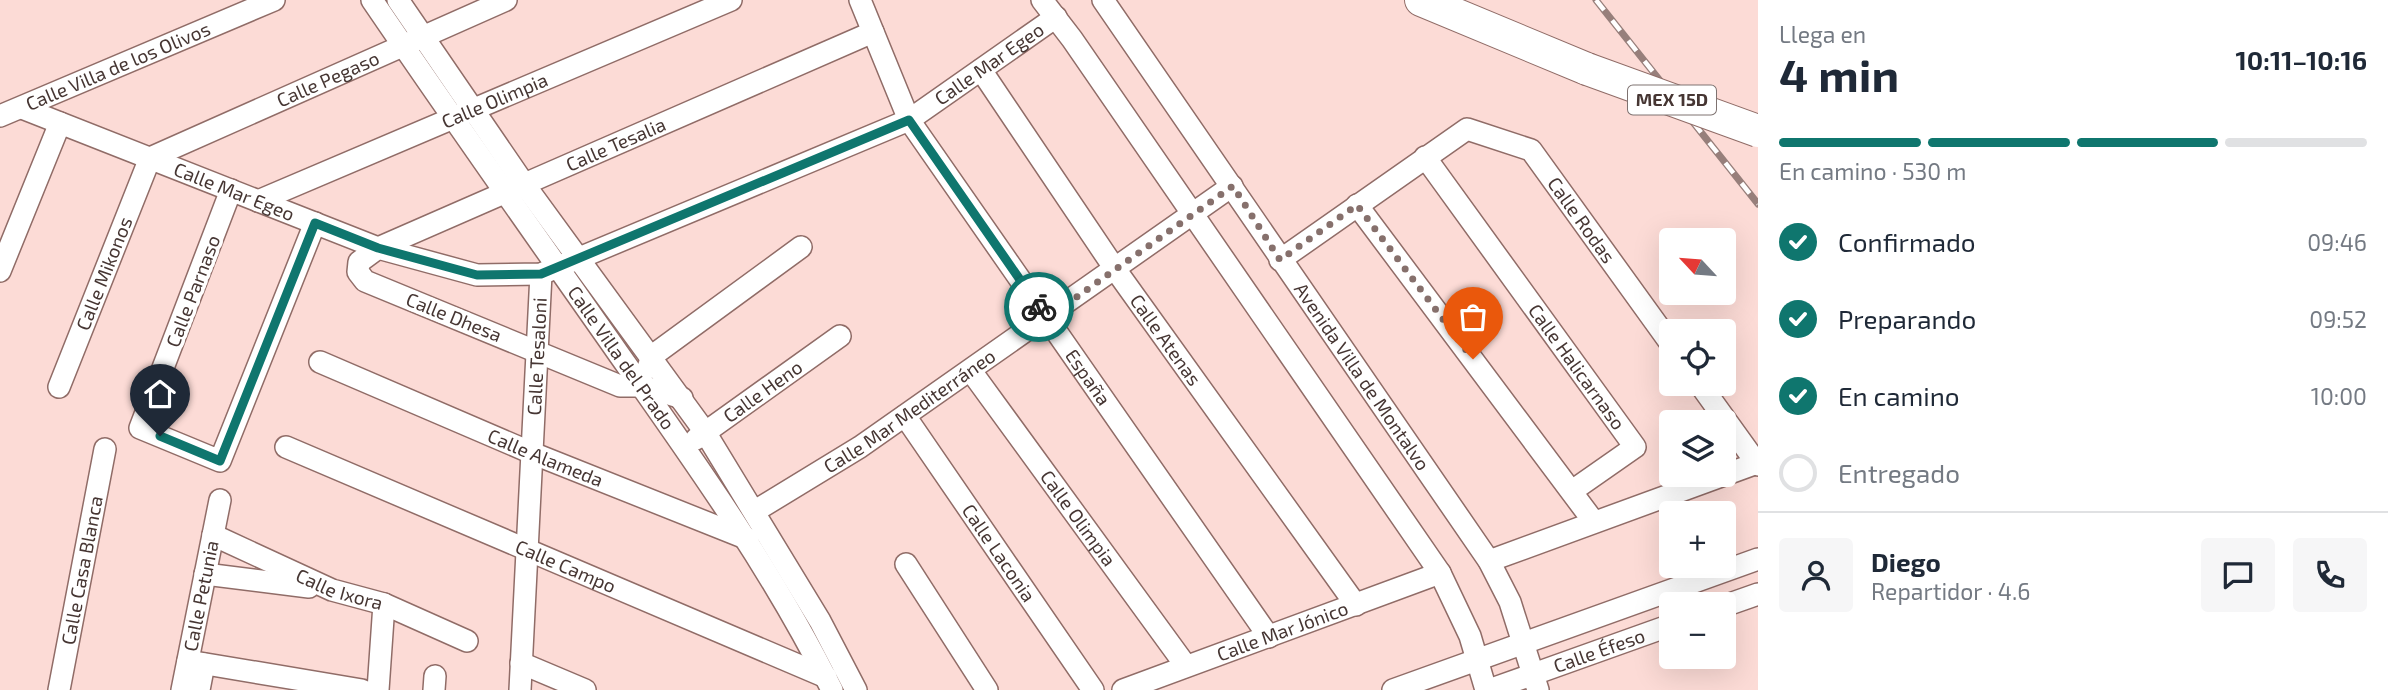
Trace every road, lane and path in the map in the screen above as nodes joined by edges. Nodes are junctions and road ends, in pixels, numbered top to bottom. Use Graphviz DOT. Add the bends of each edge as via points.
graph roads {
  1 [pos="274,0"];
  2 [pos="372,0"];
  3 [pos="398,0"];
  4 [pos="506,0"];
  5 [pos="731,0"];
  6 [pos="860,0"];
  7 [pos="1042,0"];
  8 [pos="1421,0"];
  9 [pos="1106,4"];
  10 [pos="1056,17"];
  11 [pos="873,32"];
  12 [pos="423,36"];
  13 [pos="402,44"];
  14 [pos="981,69"];
  15 [pos="22,108"];
  16 [pos="473,110"];
  17 [pos="0,116"];
  18 [pos="452,118"];
  19 [pos="909,120"];
  20 [pos="60,123"];
  21 [pos="1758,131"];
  22 [pos="150,158"];
  23 [pos="1426,158"];
  24 [pos="524,184"];
  25 [pos="1233,186"];
  26 [pos="232,190"];
  27 [pos="503,193"];
  28 [pos="258,201"];
  29 [pos="1357,205"];
  30 [pos="1193,214"];
  31 [pos="315,223"];
  32 [pos="801,247"];
  33 [pos="378,248"];
  34 [pos="1280,260"];
  35 [pos="359,262"];
  36 [pos="560,268"];
  37 [pos="1115,269"];
  38 [pos="0,271"];
  39 [pos="1047,318"];
  40 [pos="1659,327"];
  41 [pos="840,336"];
  42 [pos="537,351"];
  43 [pos="652,356"];
  44 [pos="320,362"];
  45 [pos="971,371"];
  46 [pos="642,386"];
  47 [pos="59,387"];
  48 [pos="1708,396"];
  49 [pos="682,398"];
  50 [pos="905,416"];
  51 [pos="705,432"];
  52 [pos="686,446"];
  53 [pos="286,447"];
  54 [pos="105,449"];
  55 [pos="532,453"];
  56 [pos="1758,464"];
  57 [pos="1572,491"];
  58 [pos="220,500"];
  59 [pos="755,512"];
  60 [pos="1594,522"];
  61 [pos="213,536"];
  62 [pos="745,539"];
  63 [pos="773,541"];
  64 [pos="526,550"];
  65 [pos="1758,559"];
  66 [pos="1489,561"];
  67 [pos="906,564"];
  68 [pos="1440,573"];
  69 [pos="205,574"];
  70 [pos="332,590"];
  71 [pos="1758,594"];
  72 [pos="1736,602"];
  73 [pos="384,604"];
  74 [pos="1356,606"];
  75 [pos="1659,630"];
  76 [pos="1269,637"];
  77 [pos="467,641"];
  78 [pos="1524,644"];
  79 [pos="1479,659"];
  80 [pos="196,662"];
  81 [pos="521,663"];
  82 [pos="1186,666"];
  83 [pos="828,683"];
  84 [pos="853,683"];
  85 [pos="1535,683"];
  86 [pos="59,690"];
  87 [pos="182,690"];
  88 [pos="198,690"];
  89 [pos="362,690"];
  90 [pos="378,690"];
  91 [pos="520,690"];
  92 [pos="585,690"];
  93 [pos="987,690"];
  94 [pos="1093,690"];
  95 [pos="1123,690"];
  96 [pos="1393,690"];
  97 [pos="1487,690"];
  1 -- 15 [label="street, Calle Villa de los Olivos"];
  2 -- 13 [label="street, Calle Villa del Prado"];
  3 -- 12 [label="street, Calle Villa del Prado"];
  4 -- 12 [label="street, Calle Pegaso"];
  5 -- 16 [label="street, Calle Olimpia"];
  6 -- 11 [label="street, España"];
  7 -- 10 [label="street"];
  8 -- 21 [label="highway, MEX 15D, bridge" via="1587,69"];
  9 -- 25 [label="street, Avenida Villa de Montalvo"];
  10 -- 14 [label="street, Calle Mar Egeo"];
  10 -- 30 [label="street"];
  11 -- 19 [label="street, España"];
  11 -- 24 [label="street, Calle Tesalia"];
  12 -- 13 [label="street, Calle Pegaso"];
  12 -- 16 [label="street, Calle Villa del Prado"];
  13 -- 18 [label="street, Calle Villa del Prado"];
  13 -- 22 [label="street, Calle Pegaso"];
  14 -- 19 [label="street, Calle Mar Egeo"];
  14 -- 37 [label="street, Calle Atenas"];
  15 -- 17 [label="street, Calle Villa de los Olivos"];
  15 -- 20 [label="street, Calle Mar Egeo"];
  16 -- 18 [label="street, Calle Olimpia"];
  16 -- 24 [label="street, Calle Villa del Prado"];
  18 -- 27 [label="street, Calle Villa del Prado"];
  18 -- 28 [label="street, Calle Olimpia"];
  19 -- 36 [label="street, Calle Mar Egeo"];
  19 -- 39 [label="street, España"];
  20 -- 22 [label="street, Calle Mar Egeo"];
  20 -- 38 [label="street"];
  22 -- 26 [label="street, Calle Mar Egeo"];
  22 -- 47 [label="street, Calle Mikonos"];
  23 -- 29 [label="street"];
  23 -- 40 [label="street, Calle Rodas" via="1467,129 1531,150"];
  23 -- 57 [label="street, Calle Halicarnaso" via="1635,447"];
  24 -- 27 [label="street, Calle Tesalia"];
  24 -- 36 [label="street, Calle Villa del Prado"];
  25 -- 30 [label="street, Calle Mar Mediterráneo"];
  25 -- 34 [label="street, Avenida Villa de Montalvo"];
  26 -- 28 [label="street, Calle Mar Egeo"];
  26 -- 31 [label="street, Calle Parnaso" via="140,428 220,461"];
  27 -- 33 [label="street, Calle Tesalia"];
  27 -- 36 [label="street, Calle Villa del Prado"];
  28 -- 31 [label="street, Calle Mar Egeo"];
  29 -- 34 [label="street"];
  29 -- 57 [label="street"];
  30 -- 37 [label="street, Calle Mar Mediterráneo"];
  30 -- 68 [label="street"];
  31 -- 33 [label="street, Calle Mar Egeo"];
  32 -- 43 [label="street"];
  33 -- 35 [label="street, Calle Tesalia"];
  33 -- 36 [label="street, Calle Mar Egeo" via="477,275"];
  34 -- 66 [label="street, Avenida Villa de Montalvo"];
  35 -- 42 [label="street, Calle Dhesa" via="358,271 365,281"];
  36 -- 42 [label="street, Calle Tesaloni"];
  36 -- 43 [label="street, Calle Villa del Prado"];
  36 -- 46 [label="street, Calle Villa del Prado"];
  37 -- 39 [label="street, Calle Mar Mediterráneo"];
  37 -- 74 [label="street, Calle Atenas"];
  39 -- 45 [label="street, Calle Mar Mediterráneo"];
  39 -- 76 [label="street, España"];
  41 -- 51 [label="street, Calle Heno"];
  42 -- 46 [label="street, Calle Dhesa" via="621,386"];
  42 -- 55 [label="street, Calle Tesaloni"];
  43 -- 46 [label="street"];
  43 -- 49 [label="street, Calle Villa del Prado"];
  44 -- 55 [label="street, Calle Alameda"];
  45 -- 50 [label="street, Calle Mar Mediterráneo"];
  45 -- 82 [label="street, Calle Olimpia"];
  46 -- 49 [label="street, Calle Dhesa"];
  46 -- 52 [label="street, Calle Villa del Prado"];
  48 -- 56 [label="street"];
  49 -- 51 [label="street, Calle Villa del Prado"];
  50 -- 59 [label="street, Calle Mar Mediterráneo"];
  50 -- 94 [label="street, Calle Laconia"];
  51 -- 52 [label="street, Calle Heno"];
  51 -- 59 [label="street, Calle Villa del Prado"];
  52 -- 62 [label="street, Calle Villa del Prado"];
  53 -- 64 [label="street, Calle Campo"];
  54 -- 86 [label="street, Calle Casa Blanca"];
  55 -- 62 [label="street, Calle Alameda"];
  55 -- 64 [label="street, Calle Tesaloni"];
  56 -- 60 [label="street"];
  57 -- 60 [label="street"];
  58 -- 61 [label="street, Calle Petunia"];
  59 -- 63 [label="street, Calle Villa del Prado"];
  60 -- 66 [label="street"];
  61 -- 69 [label="street, Calle Petunia"];
  61 -- 70 [label="street, Calle Ixora"];
  62 -- 63 [label="street, Calle Alameda"];
  62 -- 83 [label="street, Calle Villa del Prado"];
  63 -- 84 [label="street, Calle Villa del Prado"];
  64 -- 81 [label="street, Calle Tesaloni"];
  64 -- 83 [label="street, Calle Campo"];
  65 -- 78 [label="street"];
  66 -- 78 [label="street, Avenida Villa de Montalvo"];
  67 -- 93 [label="street"];
  68 -- 74 [label="street, Calle Mar Jónico"];
  68 -- 79 [label="street"];
  69 -- 70 [label="street"];
  69 -- 80 [label="street, Calle Petunia"];
  70 -- 73 [label="street, Calle Ixora"];
  71 -- 72 [label="street"];
  73 -- 77 [label="street, Calle Ixora"];
  73 -- 90 [label="street"];
  74 -- 76 [label="street, Calle Mar Jónico"];
  75 -- 85 [label="street, Calle Éfeso"];
  76 -- 82 [label="street, Calle Mar Jónico"];
  78 -- 79 [label="street"];
  78 -- 85 [label="street, Avenida Villa de Montalvo"];
  79 -- 96 [label="street"];
  79 -- 97 [label="street"];
  80 -- 87 [label="street, Calle Petunia"];
  80 -- 88 [label="street"];
  80 -- 89 [label="street"];
  81 -- 91 [label="street, Calle Tesaloni"];
  81 -- 92 [label="street"];
  82 -- 95 [label="street, Calle Mar Jónico"];
  83 -- 84 [label="street, Calle Campo"];
  85 -- 97 [label="street, Calle Éfeso"];
}
